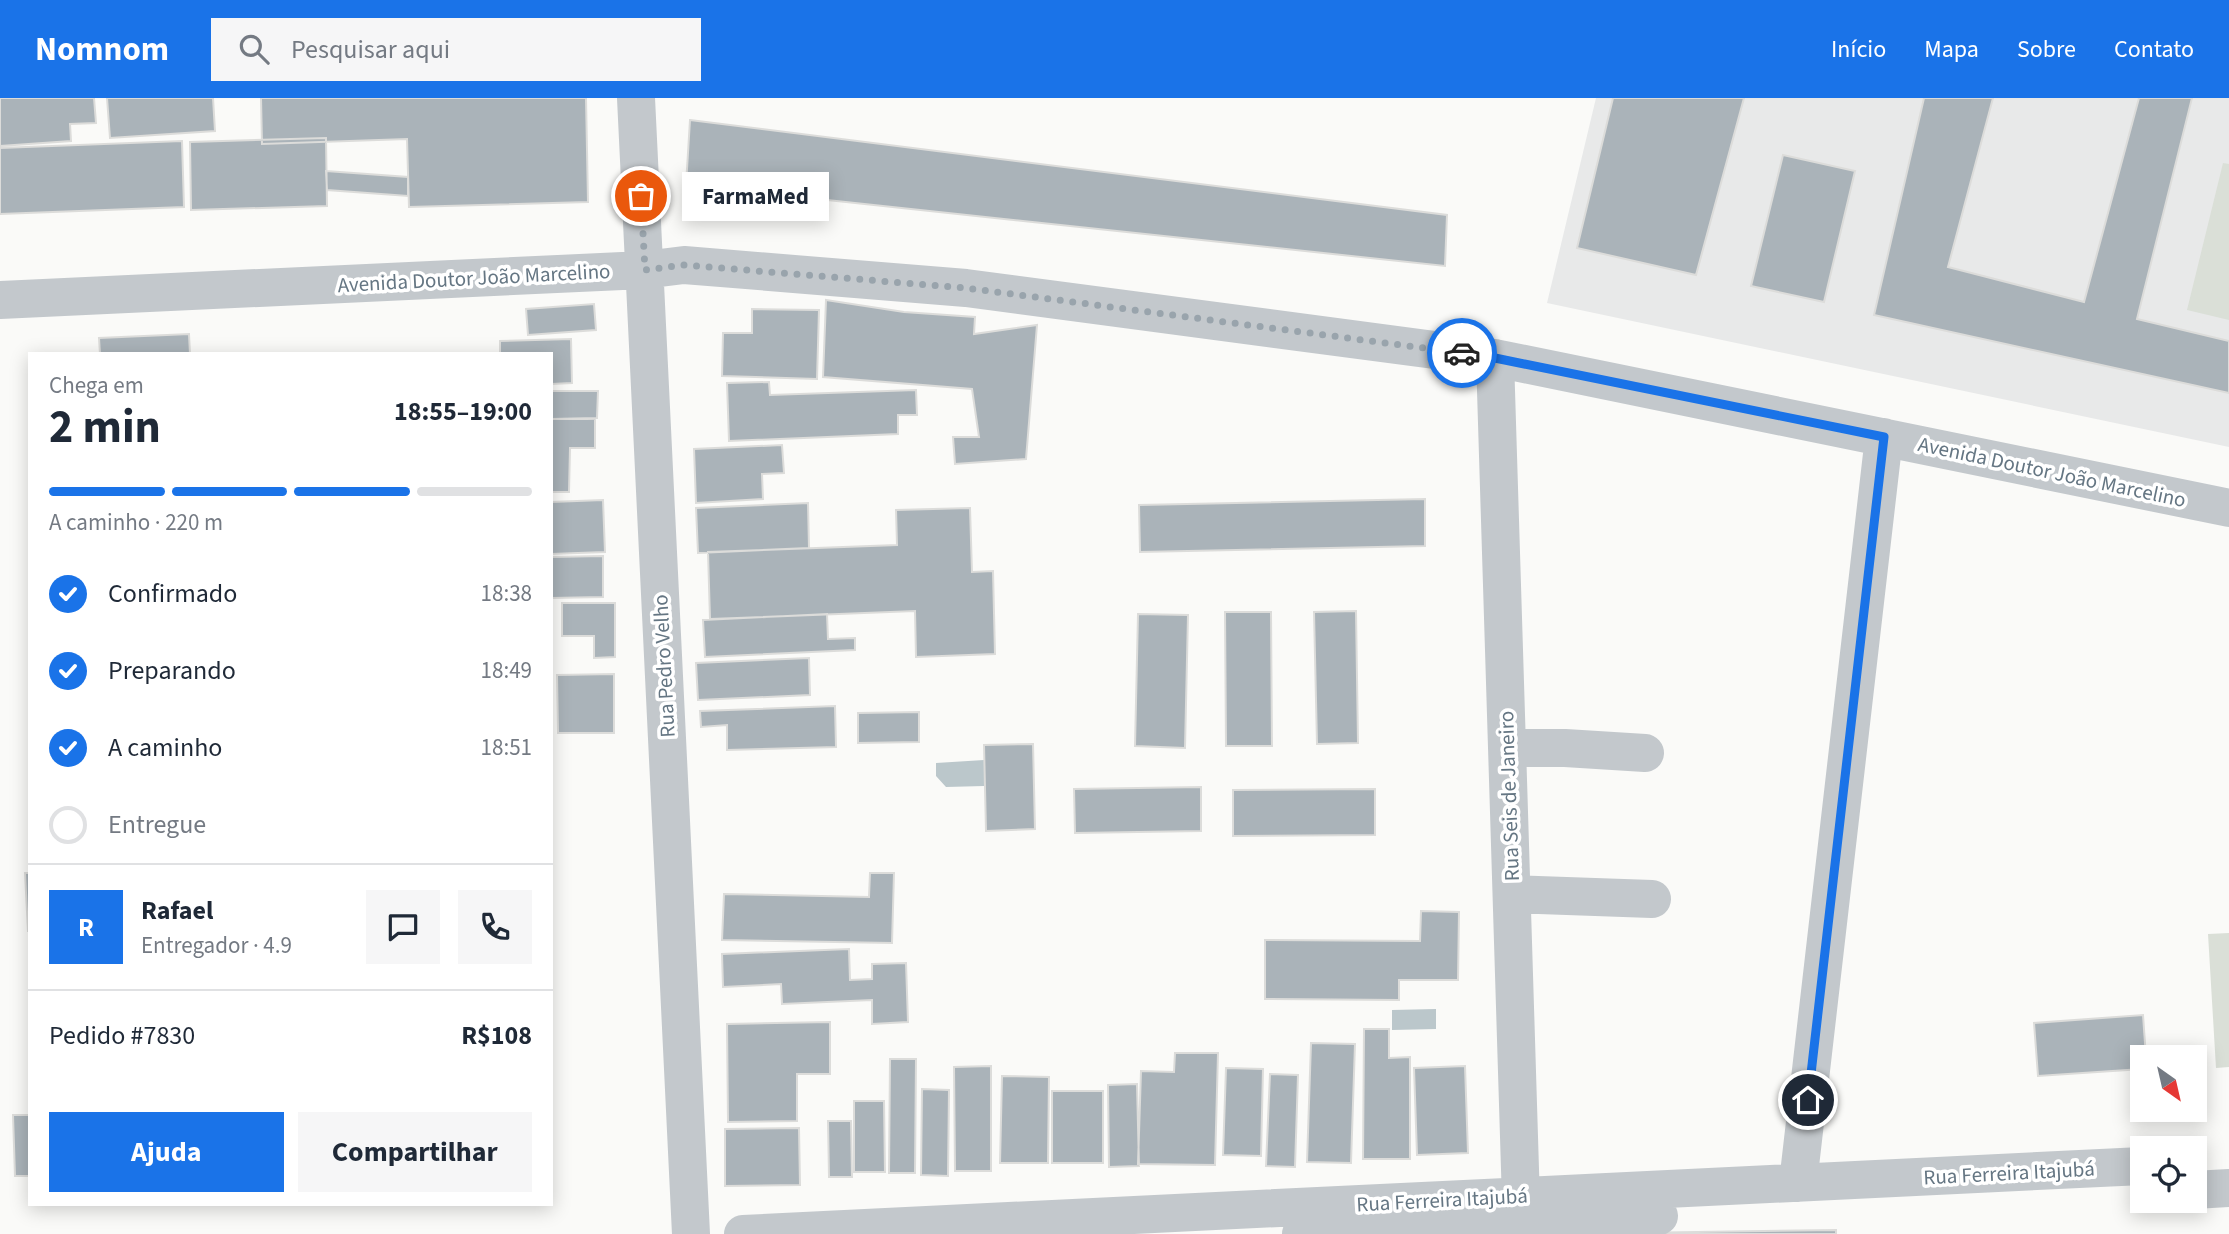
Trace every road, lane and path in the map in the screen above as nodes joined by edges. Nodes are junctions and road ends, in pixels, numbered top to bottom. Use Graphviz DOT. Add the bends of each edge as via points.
graph roads {
  1 [pos="636,98"];
  2 [pos="645,270"];
  3 [pos="0,300"];
  4 [pos="1495,358"];
  5 [pos="1884,437"];
  6 [pos="2229,508"];
  7 [pos="1507,748"];
  8 [pos="1645,753"];
  9 [pos="1512,894"];
  10 [pos="1652,899"];
  11 [pos="2229,1162"];
  12 [pos="2207,1163"];
  13 [pos="2130,1167"];
  14 [pos="1798,1183"];
  15 [pos="2229,1188"];
  16 [pos="2207,1189"];
  17 [pos="2130,1193"];
  18 [pos="1521,1218"];
  19 [pos="691,1234"];
  20 [pos="743,1234"];
  21 [pos="1301,1234"];
  1 -- 2 [label="street, Rua Pedro Velho"];
  2 -- 3 [label="street, Avenida Doutor João Marcelino"];
  2 -- 4 [label="street, Avenida Doutor João Marcelino" via="684,265 966,288"];
  2 -- 19 [label="street, Rua Pedro Velho"];
  4 -- 5 [label="street, Avenida Doutor João Marcelino"];
  4 -- 7 [label="street, Rua Seis de Janeiro"];
  5 -- 6 [label="street, Avenida Doutor João Marcelino"];
  5 -- 14 [label="street"];
  7 -- 8 [label="street"];
  7 -- 9 [label="street, Rua Seis de Janeiro"];
  9 -- 10 [label="street"];
  9 -- 18 [label="street, Rua Seis de Janeiro"];
  11 -- 12 [label="street"];
  13 -- 14 [label="street, Rua Ferreira Itajubá"];
  14 -- 18 [label="street, Rua Ferreira Itajubá"];
  15 -- 16 [label="street"];
  17 -- 18 [label="street, Rua Ferreira Itajubá"];
  18 -- 20 [label="street, Rua Ferreira Itajubá"];
  18 -- 21 [label="street, Rua Ferreira Itajubá"];
}
